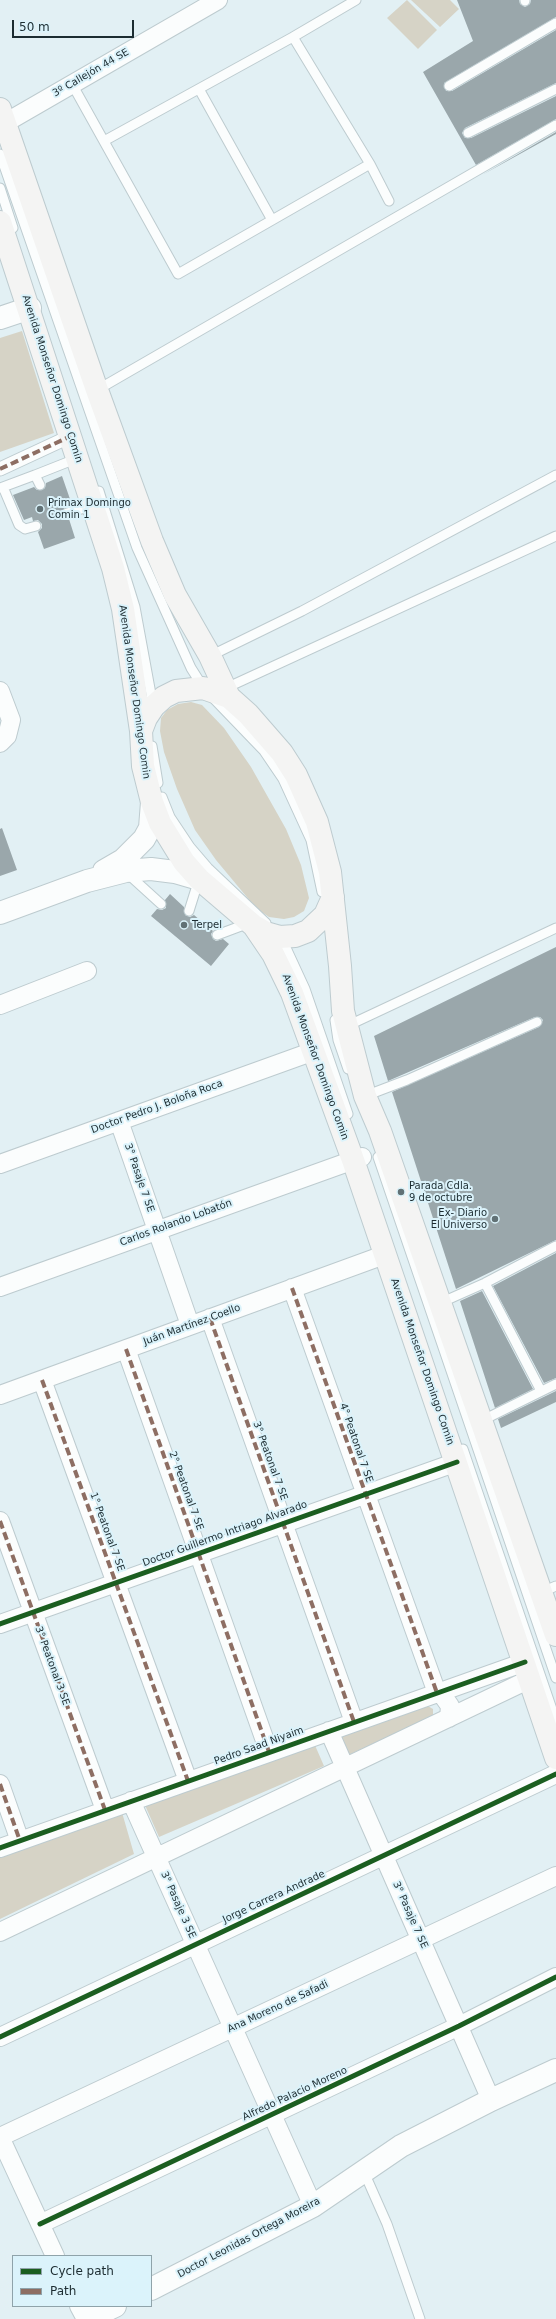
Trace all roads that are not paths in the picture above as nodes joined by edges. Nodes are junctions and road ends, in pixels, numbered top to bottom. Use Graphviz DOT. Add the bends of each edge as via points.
graph roads {
  1 [pos="218,0"];
  2 [pos="356,0"];
  3 [pos="556,23"];
  4 [pos="293,37"];
  5 [pos="72,84"];
  6 [pos="449,86"];
  7 [pos="199,89"];
  8 [pos="556,89"];
  9 [pos="2,116"];
  10 [pos="556,125"];
  11 [pos="468,133"];
  12 [pos="104,141"];
  13 [pos="0,154"];
  14 [pos="370,164"];
  15 [pos="0,188"];
  16 [pos="389,201"];
  17 [pos="272,220"];
  18 [pos="0,222"];
  19 [pos="17,240"];
  20 [pos="35,306"];
  21 [pos="0,318"];
  22 [pos="97,390"];
  23 [pos="71,436"];
  24 [pos="78,458"];
  25 [pos="0,469"];
  26 [pos="35,474"];
  27 [pos="556,475"];
  28 [pos="96,482"];
  29 [pos="40,485"];
  30 [pos="2,488"];
  31 [pos="93,506"];
  32 [pos="67,513"];
  33 [pos="36,526"];
  34 [pos="556,536"];
  35 [pos="210,656"];
  36 [pos="203,688"];
  37 [pos="0,691"];
  38 [pos="228,692"];
  39 [pos="154,706"];
  40 [pos="148,732"];
  41 [pos="3,740"];
  42 [pos="152,802"];
  43 [pos="126,871"];
  44 [pos="199,879"];
  45 [pos="87,881"];
  46 [pos="161,904"];
  47 [pos="189,911"];
  48 [pos="0,913"];
  49 [pos="328,914"];
  50 [pos="251,924"];
  51 [pos="556,928"];
  52 [pos="217,935"];
  53 [pos="280,937"];
  54 [pos="87,972"];
  55 [pos="0,1005"];
  56 [pos="333,1005"];
  57 [pos="537,1022"];
  58 [pos="345,1027"];
  59 [pos="314,1051"];
  60 [pos="364,1096"];
  61 [pos="365,1120"];
  62 [pos="119,1121"];
  63 [pos="352,1125"];
  64 [pos="363,1155"];
  65 [pos="0,1164"];
  66 [pos="157,1230"];
  67 [pos="556,1246"];
  68 [pos="384,1255"];
  69 [pos="485,1283"];
  70 [pos="0,1287"];
  71 [pos="292,1288"];
  72 [pos="439,1303"];
  73 [pos="210,1318"];
  74 [pos="190,1326"];
  75 [pos="126,1349"];
  76 [pos="42,1380"];
  77 [pos="556,1384"];
  78 [pos="541,1391"];
  79 [pos="0,1395"];
  80 [pos="481,1421"];
  81 [pos="458,1437"];
  82 [pos="457,1462"];
  83 [pos="364,1494"];
  84 [pos="0,1521"];
  85 [pos="282,1524"];
  86 [pos="199,1553"];
  87 [pos="115,1583"];
  88 [pos="549,1589"];
  89 [pos="33,1612"];
  90 [pos="0,1624"];
  91 [pos="556,1635"];
  92 [pos="527,1670"];
  93 [pos="556,1678"];
  94 [pos="437,1693"];
  95 [pos="449,1718"];
  96 [pos="556,1720"];
  97 [pos="354,1722"];
  98 [pos="328,1731"];
  99 [pos="269,1752"];
  100 [pos="556,1758"];
  101 [pos="345,1767"];
  102 [pos="556,1774"];
  103 [pos="188,1781"];
  104 [pos="0,1784"];
  105 [pos="131,1801"];
  106 [pos="105,1810"];
  107 [pos="20,1840"];
  108 [pos="0,1848"];
  109 [pos="384,1856"];
  110 [pos="156,1857"];
  111 [pos="556,1876"];
  112 [pos="0,1932"];
  113 [pos="421,1940"];
  114 [pos="196,1944"];
  115 [pos="556,1977"];
  116 [pos="459,2026"];
  117 [pos="233,2028"];
  118 [pos="0,2037"];
  119 [pos="556,2070"];
  120 [pos="491,2100"];
  121 [pos="272,2114"];
  122 [pos="0,2137"];
  123 [pos="364,2172"];
  124 [pos="313,2206"];
  125 [pos="40,2224"];
  126 [pos="55,2255"];
  127 [pos="152,2288"];
  128 [pos="80,2307"];
  129 [pos="113,2307"];
  130 [pos="87,2319"];
  131 [pos="420,2319"];
  1 -- 5 [label="street, 3º Callejón 44 SE"];
  2 -- 4 [label="lane"];
  3 -- 6 [label="lane"];
  4 -- 7 [label="lane"];
  4 -- 14 [label="lane"];
  5 -- 9 [label="street, 3º Callejón 44 SE"];
  5 -- 12 [label="lane"];
  7 -- 12 [label="lane"];
  7 -- 17 [label="lane"];
  8 -- 11 [label="lane"];
  9 -- 22 [label="main road"];
  10 -- 22 [label="lane"];
  12 -- 17 [label="lane" via="178,274"];
  13 -- 36 [label="lane" via="137,548 191,668"];
  14 -- 16 [label="lane"];
  14 -- 17 [label="lane"];
  15 -- 19 [label="lane"];
  18 -- 20 [label="main road, Avenida Monseñor Domingo Comin"];
  20 -- 21 [label="street"];
  20 -- 23 [label="main road, Avenida Monseñor Domingo Comin"];
  22 -- 35 [label="main road" via="152,541 175,595"];
  23 -- 24 [label="main road, Avenida Monseñor Domingo Comin"];
  23 -- 25 [label="street"];
  24 -- 26 [label="lane"];
  24 -- 31 [label="main road, Avenida Monseñor Domingo Comin"];
  26 -- 29 [label="lane"];
  26 -- 30 [label="lane"];
  27 -- 35 [label="lane" via="302,611"];
  28 -- 39 [label="lane, Avenida Monseñor Domingo Comin" via="124,564"];
  30 -- 33 [label="lane" via="19,525 25,529"];
  31 -- 32 [label="lane"];
  31 -- 40 [label="main road, Avenida Monseñor Domingo Comin" via="123,609"];
  34 -- 38 [label="lane"];
  35 -- 38 [label="main road"];
  36 -- 38 [label="main road"];
  36 -- 39 [label="main road" via="176,691"];
  36 -- 49 [label="lane" via="264,751 283,779 311,840"];
  37 -- 41 [label="street" via="11,720"];
  38 -- 49 [label="main road" via="266,733 296,775 308,798 321,834 330,872"];
  39 -- 40 [label="main road" via="146,718"];
  40 -- 42 [label="main road, Avenida Monseñor Domingo Comin" via="143,766"];
  40 -- 53 [label="lane, Avenida Monseñor Domingo Comin" via="159,791 170,817 190,848 208,868"];
  42 -- 44 [label="main road, Avenida Monseñor Domingo Comin" via="171,843"];
  42 -- 45 [label="street" via="150,828 136,848 123,860"];
  43 -- 44 [label="street" via="157,870"];
  43 -- 45 [label="street"];
  43 -- 46 [label="lane"];
  44 -- 47 [label="lane"];
  44 -- 50 [label="main road, Avenida Monseñor Domingo Comin"];
  45 -- 48 [label="street"];
  49 -- 53 [label="main road" via="308,931"];
  49 -- 58 [label="main road"];
  50 -- 52 [label="lane"];
  50 -- 53 [label="main road" via="266,933"];
  50 -- 59 [label="main road, Avenida Monseñor Domingo Comin" via="282,970"];
  51 -- 58 [label="lane"];
  53 -- 63 [label="lane, Avenida Monseñor Domingo Comin" via="305,989"];
  54 -- 55 [label="street"];
  56 -- 61 [label="lane" via="338,1040"];
  57 -- 60 [label="lane" via="407,1080"];
  58 -- 60 [label="main road"];
  59 -- 62 [label="street, Doctor Pedro J. Boloña Roca"];
  59 -- 64 [label="main road, Avenida Monseñor Domingo Comin"];
  60 -- 72 [label="main road" via="380,1131"];
  62 -- 65 [label="street, Doctor Pedro J. Boloña Roca"];
  62 -- 66 [label="street, 3° Pasaje 7 SE"];
  64 -- 66 [label="street, Carlos Rolando Lobatón"];
  64 -- 68 [label="main road, Avenida Monseñor Domingo Comin"];
  64 -- 93 [label="lane, Avenida Monseñor Domingo Comin"];
  66 -- 70 [label="street, Carlos Rolando Lobatón"];
  66 -- 74 [label="street, 3° Pasaje 7 SE"];
  67 -- 69 [label="lane"];
  68 -- 71 [label="street, Juán Martínez Coello"];
  68 -- 82 [label="main road, Avenida Monseñor Domingo Comin"];
  69 -- 72 [label="lane"];
  69 -- 78 [label="lane"];
  71 -- 73 [label="street, Juán Martínez Coello"];
  71 -- 83 [label="street, 4° Peatonal 7 SE"];
  72 -- 80 [label="main road"];
  73 -- 74 [label="street, Juán Martínez Coello"];
  73 -- 85 [label="street, 3° Peatonal 7 SE"];
  74 -- 75 [label="street, Juán Martínez Coello"];
  75 -- 76 [label="street, Juán Martínez Coello"];
  75 -- 86 [label="street, 2° Peatonal 7 SE"];
  76 -- 79 [label="street, Juán Martínez Coello"];
  76 -- 87 [label="street, 1° Peatonal 7 SE"];
  77 -- 78 [label="lane"];
  78 -- 80 [label="lane"];
  80 -- 88 [label="main road"];
  81 -- 96 [label="lane, Avenida Monseñor Domingo Comin"];
  82 -- 83 [label="street, Doctor Guillermo Intriago Alvarado"];
  82 -- 92 [label="main road, Avenida Monseñor Domingo Comin"];
  83 -- 85 [label="street, Doctor Guillermo Intriago Alvarado"];
  83 -- 94 [label="street, 4° Peatonal 7 SE"];
  84 -- 89 [label="street, 3° Peatonal 3 SE"];
  85 -- 86 [label="street, Doctor Guillermo Intriago Alvarado"];
  85 -- 97 [label="street, 3° Peatonal 7 SE"];
  86 -- 87 [label="street, Doctor Guillermo Intriago Alvarado"];
  86 -- 99 [label="street, 2° Peatonal 7 SE"];
  87 -- 89 [label="street, Doctor Guillermo Intriago Alvarado"];
  87 -- 103 [label="street, 1° Peatonal 7 SE"];
  88 -- 91 [label="main road"];
  89 -- 90 [label="street, Doctor Guillermo Intriago Alvarado"];
  89 -- 106 [label="street, 3° Peatonal 3 SE"];
  92 -- 94 [label="street, Pedro Saad Niyaim"];
  92 -- 95 [label="street"];
  92 -- 100 [label="main road, Avenida Monseñor Domingo Comin"];
  94 -- 95 [label="street, 4° Peatonal 7 SE" via="447,1700"];
  94 -- 97 [label="street, Pedro Saad Niyaim"];
  95 -- 101 [label="street"];
  97 -- 98 [label="street, Pedro Saad Niyaim"];
  98 -- 99 [label="street, Pedro Saad Niyaim"];
  98 -- 101 [label="street, 3° Pasaje 7 SE"];
  99 -- 103 [label="street, Pedro Saad Niyaim"];
  101 -- 109 [label="street, 3° Pasaje 7 SE"];
  101 -- 110 [label="street"];
  102 -- 109 [label="street, Jorge Carrera Andrade"];
  103 -- 105 [label="street, Pedro Saad Niyaim"];
  104 -- 107 [label="street"];
  105 -- 106 [label="street, Pedro Saad Niyaim"];
  105 -- 110 [label="street, 3° Pasaje 3 SE"];
  106 -- 107 [label="street, Pedro Saad Niyaim"];
  107 -- 108 [label="street, Pedro Saad Niyaim"];
  109 -- 113 [label="street, 3° Pasaje 7 SE"];
  109 -- 114 [label="street, Jorge Carrera Andrade"];
  110 -- 112 [label="street"];
  110 -- 114 [label="street, 3° Pasaje 3 SE"];
  111 -- 113 [label="street, Ana Moreno de Safadi"];
  113 -- 116 [label="street, 3° Pasaje 7 SE"];
  113 -- 117 [label="street, Ana Moreno de Safadi"];
  114 -- 117 [label="street, 3° Pasaje 3 SE"];
  114 -- 118 [label="street, Jorge Carrera Andrade"];
  115 -- 116 [label="street, Alfredo Palacio Moreno"];
  116 -- 120 [label="street, 3° Pasaje 7 SE"];
  116 -- 121 [label="street, Alfredo Palacio Moreno"];
  117 -- 121 [label="street, 3° Pasaje 3 SE"];
  117 -- 122 [label="street, Ana Moreno de Safadi"];
  119 -- 120 [label="street, Doctor Leonidas Ortega Moreira"];
  120 -- 123 [label="street, Doctor Leonidas Ortega Moreira" via="401,2146"];
  121 -- 124 [label="street, 3° Pasaje 3 SE"];
  121 -- 125 [label="street, Alfredo Palacio Moreno"];
  122 -- 125 [label="street"];
  123 -- 124 [label="street, Doctor Leonidas Ortega Moreira"];
  123 -- 131 [label="lane" via="387,2224"];
  124 -- 127 [label="street, Doctor Leonidas Ortega Moreira"];
  125 -- 126 [label="street"];
  128 -- 130 [label="street"];
  129 -- 130 [label="street"];
}
